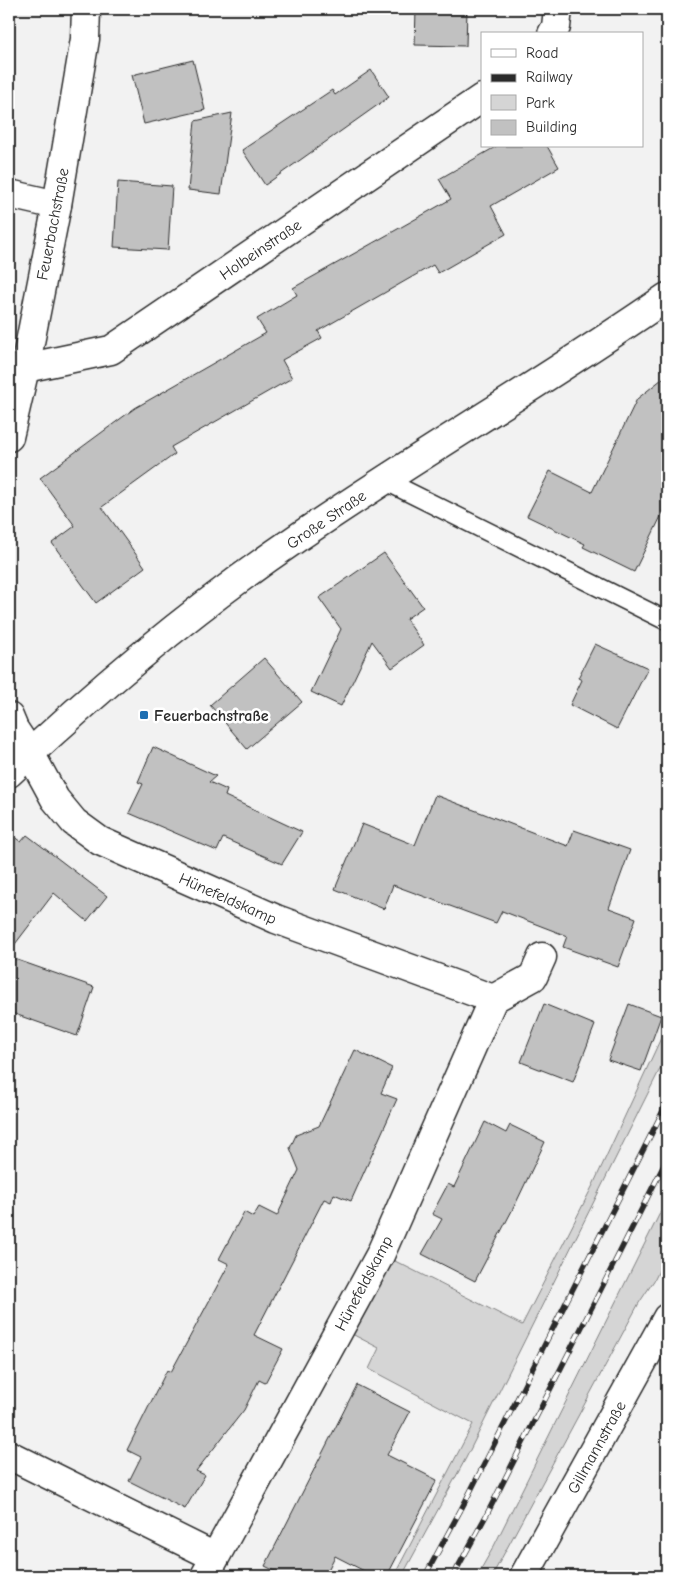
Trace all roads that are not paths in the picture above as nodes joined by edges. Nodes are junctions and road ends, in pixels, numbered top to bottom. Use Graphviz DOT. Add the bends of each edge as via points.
graph roads {
  1 [pos="86,9"];
  2 [pos="558,9"];
  3 [pos="553,32"];
  4 [pos="481,99"];
  5 [pos="9,194"];
  6 [pos="57,205"];
  7 [pos="667,297"];
  8 [pos="25,368"];
  9 [pos="9,437"];
  10 [pos="384,480"];
  11 [pos="667,621"];
  12 [pos="9,717"];
  13 [pos="30,753"];
  14 [pos="9,773"];
  15 [pos="542,958"];
  16 [pos="493,999"];
  17 [pos="667,1318"];
  18 [pos="9,1455"];
  19 [pos="210,1567"];
  20 [pos="524,1576"];
  1 -- 6 [label="street, Feuerbachstraße" via="85,39"];
  2 -- 3 [label="street"];
  4 -- 8 [label="street, Holbeinstraße" via="111,350"];
  5 -- 6 [label="street"];
  6 -- 8 [label="street, Feuerbachstraße"];
  7 -- 10 [label="street, Große Straße"];
  8 -- 9 [label="street, Feuerbachstraße"];
  10 -- 11 [label="lane"];
  10 -- 13 [label="street, Große Straße" via="296,538 203,606 112,679"];
  12 -- 13 [label="street"];
  13 -- 14 [label="street, Große Straße"];
  13 -- 16 [label="street, Hünefeldskamp" via="55,799 74,822 100,841 276,919"];
  15 -- 16 [label="street" via="533,978"];
  16 -- 19 [label="street, Hünefeldskamp" via="380,1255"];
  17 -- 20 [label="street, Gillmannstraße"];
  18 -- 19 [label="street, Hünefeldskamp"];
}
